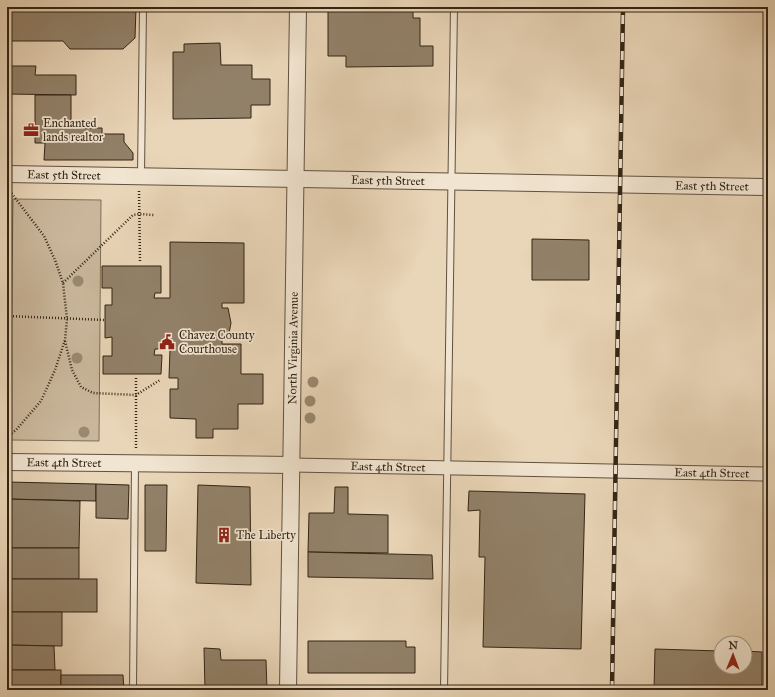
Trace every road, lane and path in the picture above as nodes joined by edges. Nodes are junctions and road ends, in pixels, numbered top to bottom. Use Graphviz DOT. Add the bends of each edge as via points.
graph roads {
  1 [pos="143,7"];
  2 [pos="298,7"];
  3 [pos="454,7"];
  4 [pos="296,179"];
  5 [pos="8,182"];
  6 [pos="451,182"];
  7 [pos="140,184"];
  8 [pos="768,187"];
  9 [pos="140,214"];
  10 [pos="154,215"];
  11 [pos="140,261"];
  12 [pos="63,283"];
  13 [pos="7,316"];
  14 [pos="67,318"];
  15 [pos="105,320"];
  16 [pos="65,340"];
  17 [pos="136,378"];
  18 [pos="160,380"];
  19 [pos="136,395"];
  20 [pos="7,437"];
  21 [pos="136,448"];
  22 [pos="7,462"];
  23 [pos="135,464"];
  24 [pos="292,465"];
  25 [pos="447,468"];
  26 [pos="768,474"];
  27 [pos="133,690"];
  28 [pos="288,690"];
  29 [pos="444,690"];
  1 -- 7 [label="lane"];
  2 -- 4 [label="street, North Virginia Avenue"];
  3 -- 6 [label="lane"];
  4 -- 6 [label="street, East 5th Street"];
  4 -- 7 [label="street, East 5th Street"];
  4 -- 24 [label="street, North Virginia Avenue"];
  5 -- 7 [label="street, East 5th Street"];
  5 -- 12 [label="path" via="44,236"];
  6 -- 8 [label="street, East 5th Street"];
  6 -- 25 [label="lane"];
  7 -- 9 [label="path"];
  9 -- 10 [label="path"];
  9 -- 11 [label="path"];
  9 -- 12 [label="path" via="134,215"];
  12 -- 14 [label="path"];
  13 -- 14 [label="path"];
  14 -- 15 [label="path"];
  14 -- 16 [label="path"];
  16 -- 19 [label="path" via="72,370 81,387 93,393"];
  16 -- 20 [label="path" via="41,401"];
  17 -- 19 [label="path"];
  18 -- 19 [label="path"];
  19 -- 21 [label="path"];
  22 -- 23 [label="street, East 4th Street"];
  23 -- 24 [label="street, East 4th Street"];
  23 -- 27 [label="lane"];
  24 -- 25 [label="street, East 4th Street"];
  24 -- 28 [label="street, North Virginia Avenue"];
  25 -- 26 [label="street, East 4th Street"];
  25 -- 29 [label="lane"];
}
